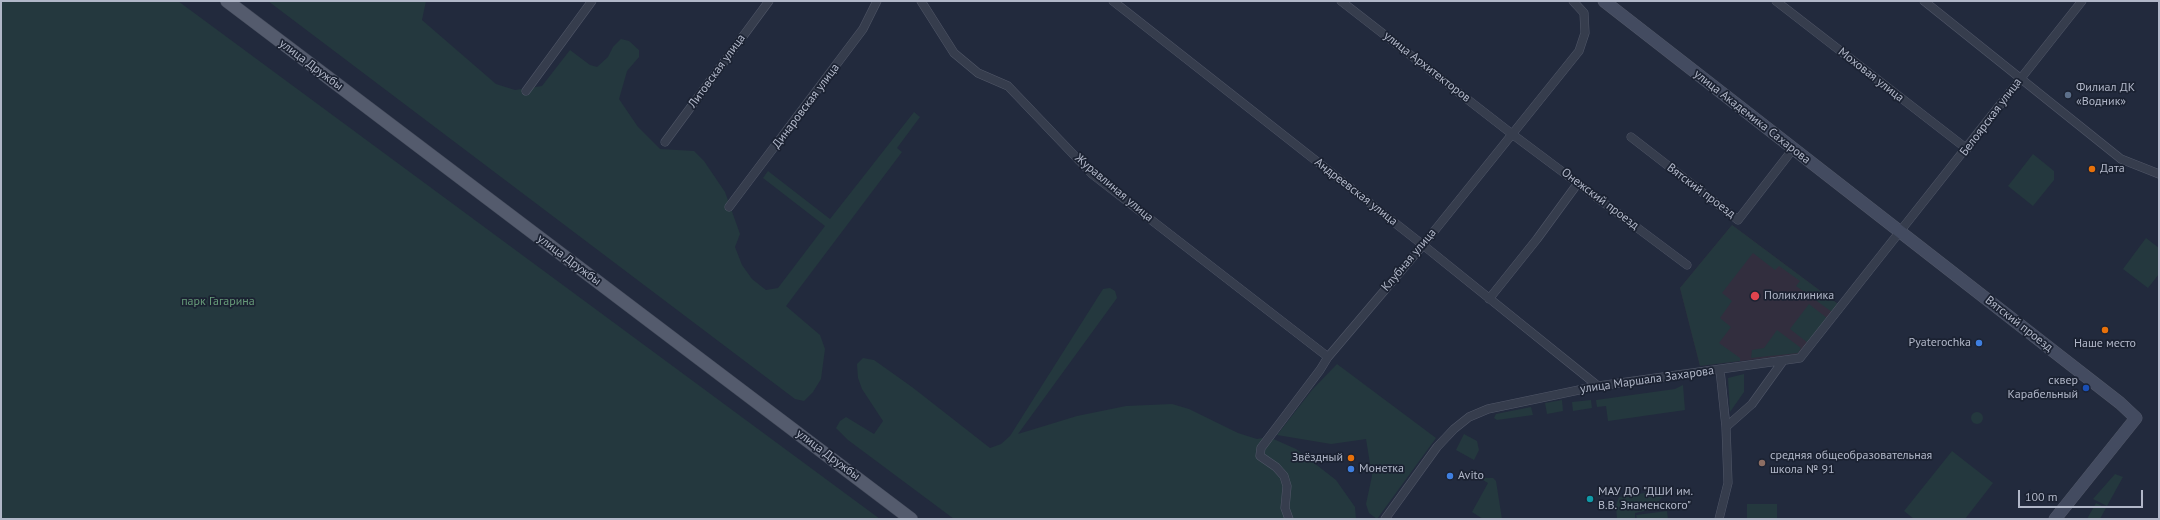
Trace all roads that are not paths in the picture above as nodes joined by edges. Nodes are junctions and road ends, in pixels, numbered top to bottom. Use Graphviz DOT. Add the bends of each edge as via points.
graph roads {
  1 [pos="227,1"];
  2 [pos="592,1"];
  3 [pos="769,1"];
  4 [pos="877,1"];
  5 [pos="921,1"];
  6 [pos="1113,1"];
  7 [pos="1342,1"];
  8 [pos="1573,1"];
  9 [pos="1776,1"];
  10 [pos="1924,1"];
  11 [pos="2082,1"];
  12 [pos="1610,3"];
  13 [pos="2020,78"];
  14 [pos="526,91"];
  15 [pos="1512,134"];
  16 [pos="1631,137"];
  17 [pos="665,142"];
  18 [pos="1793,149"];
  19 [pos="1967,149"];
  20 [pos="2159,174"];
  21 [pos="1578,182"];
  22 [pos="730,207"];
  23 [pos="1900,233"];
  24 [pos="1422,245"];
  25 [pos="1687,265"];
  26 [pos="1489,299"];
  27 [pos="1328,358"];
  28 [pos="1784,361"];
  29 [pos="1720,370"];
  30 [pos="1598,386"];
  31 [pos="1726,427"];
  32 [pos="912,519"];
  33 [pos="1289,519"];
  34 [pos="1385,519"];
  35 [pos="1719,519"];
  36 [pos="2055,519"];
  1 -- 32 [label="main road, улица Дружбы"];
  2 -- 14 [label="street"];
  3 -- 17 [label="street, Литовская улица"];
  4 -- 22 [label="street, Динаровская улица" via="863,29"];
  5 -- 27 [label="street, Журавлиная улица" via="954,53 978,73 1008,86 1092,174"];
  6 -- 24 [label="street, Андреевская улица"];
  7 -- 15 [label="street, улица Архитекторов"];
  8 -- 15 [label="street, Клубная улица" via="1584,13 1585,33 1579,51"];
  9 -- 19 [label="street, Моховая улица"];
  10 -- 13 [label="street"];
  11 -- 13 [label="street, Белоярская улица"];
  12 -- 18 [label="street, улица Академика Сахарова"];
  13 -- 19 [label="street, Белоярская улица"];
  13 -- 20 [label="street" via="2121,159"];
  15 -- 21 [label="street, Онежский проезд"];
  15 -- 24 [label="street, Клубная улица"];
  16 -- 18 [label="street, Вятский проезд" via="1738,220"];
  18 -- 23 [label="street, улица Академика Сахарова"];
  19 -- 23 [label="street, Белоярская улица"];
  21 -- 25 [label="street, Онежский проезд"];
  21 -- 26 [label="street"];
  23 -- 28 [label="street, улица Маршала Захарова" via="1804,354 1800,358"];
  23 -- 36 [label="street, Вятский проезд" via="2136,418"];
  24 -- 26 [label="street, Андреевская улица"];
  24 -- 27 [label="street, Клубная улица"];
  26 -- 30 [label="street, Андреевская улица"];
  27 -- 33 [label="street, Клубная улица" via="1261,448 1260,456 1284,476 1287,486 1285,508"];
  28 -- 29 [label="street, улица Маршала Захарова"];
  28 -- 31 [label="street" via="1752,404"];
  29 -- 30 [label="street, улица Маршала Захарова"];
  29 -- 31 [label="street"];
  30 -- 34 [label="street, улица Маршала Захарова" via="1488,409 1469,417 1437,447"];
  31 -- 35 [label="street" via="1728,483"];
}
